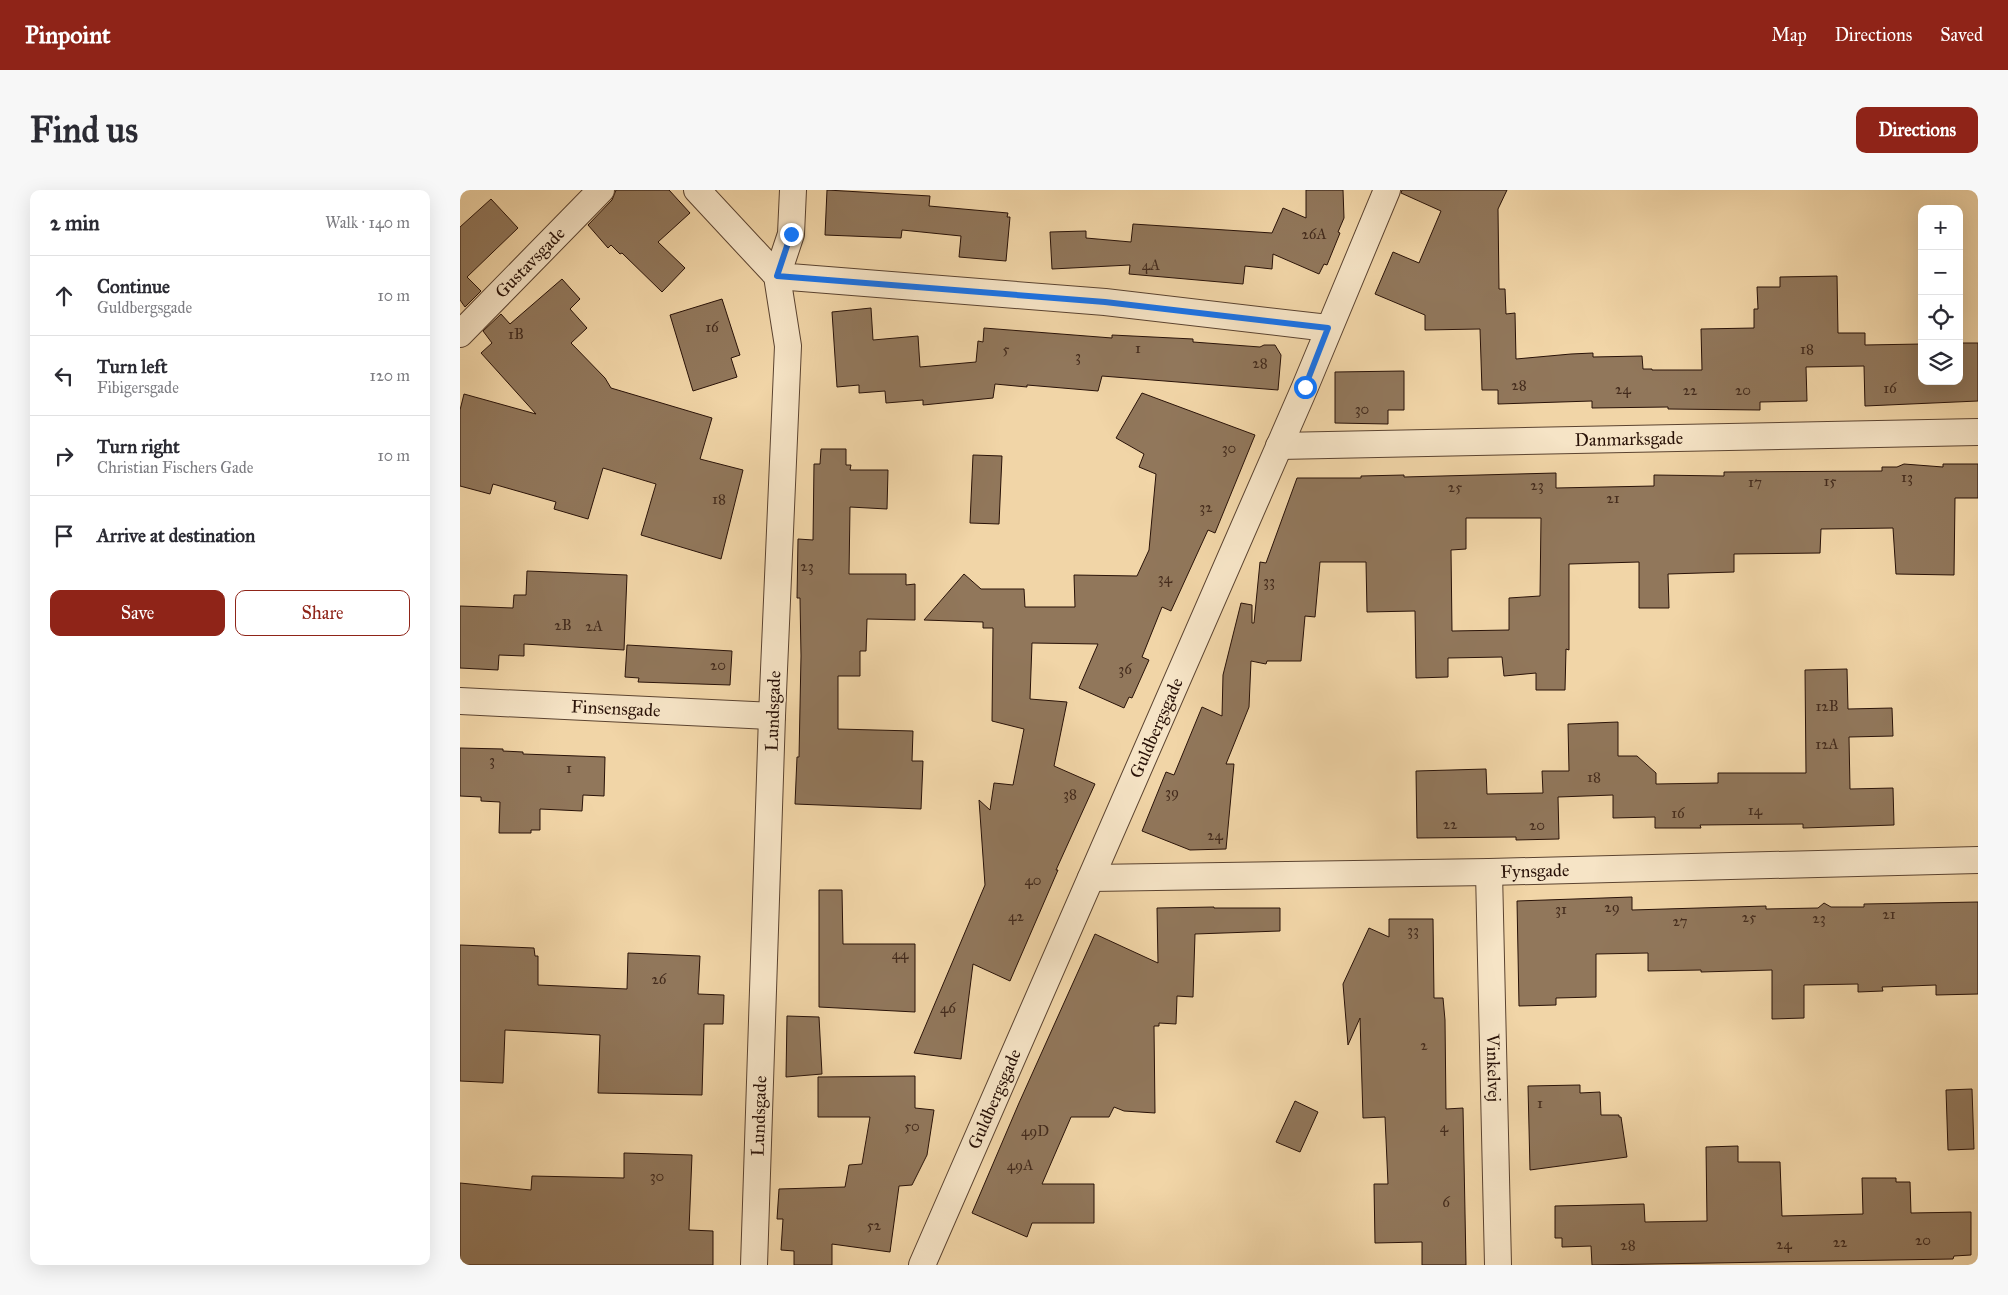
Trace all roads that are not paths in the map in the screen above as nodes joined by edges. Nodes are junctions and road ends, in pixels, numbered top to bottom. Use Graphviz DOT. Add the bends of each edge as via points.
graph roads {
  1 [pos="601,190"];
  2 [pos="697,190"];
  3 [pos="793,190"];
  4 [pos="1387,190"];
  5 [pos="777,276"];
  6 [pos="1328,328"];
  7 [pos="460,334"];
  8 [pos="1978,432"];
  9 [pos="1279,446"];
  10 [pos="460,702"];
  11 [pos="772,716"];
  12 [pos="1978,860"];
  13 [pos="1489,872"];
  14 [pos="1091,878"];
  15 [pos="754,1265"];
  16 [pos="922,1265"];
  17 [pos="1498,1265"];
  1 -- 7 [label="street, Gustavsgade"];
  2 -- 5 [label="street"];
  3 -- 5 [label="street" via="791,234"];
  4 -- 6 [label="street, Guldbergsgade"];
  5 -- 6 [label="street" via="1105,302"];
  5 -- 11 [label="street, Lundsgade" via="788,346"];
  6 -- 9 [label="street, Guldbergsgade"];
  8 -- 9 [label="street, Danmarksgade"];
  9 -- 14 [label="street, Guldbergsgade"];
  10 -- 11 [label="street, Finsensgade"];
  11 -- 15 [label="street, Lundsgade"];
  12 -- 13 [label="street, Fynsgade"];
  13 -- 14 [label="street, Fynsgade"];
  13 -- 17 [label="street, Vinkelvej"];
  14 -- 16 [label="street, Guldbergsgade"];
}
